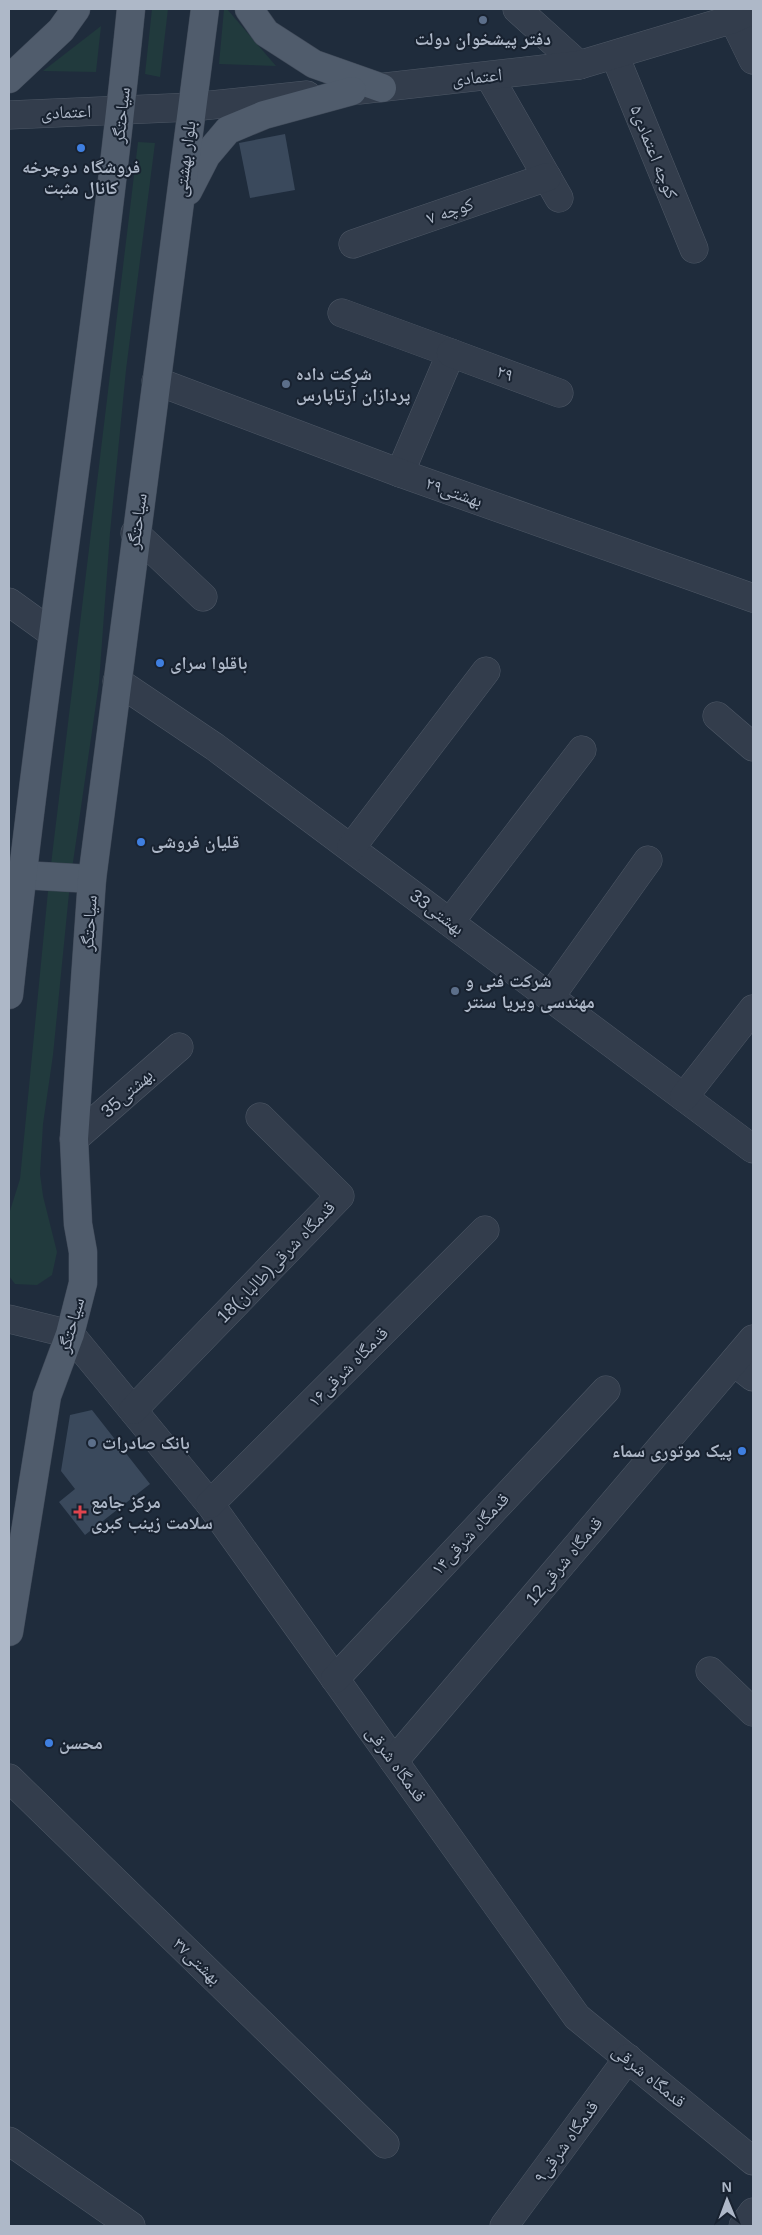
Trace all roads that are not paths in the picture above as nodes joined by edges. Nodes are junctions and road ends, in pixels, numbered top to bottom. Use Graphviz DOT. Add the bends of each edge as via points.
graph roads {
  1 [pos="76,9"];
  2 [pos="131,9"];
  3 [pos="205,9"];
  4 [pos="249,9"];
  5 [pos="517,9"];
  6 [pos="743,14"];
  7 [pos="615,56"];
  8 [pos="753,60"];
  9 [pos="579,65"];
  10 [pos="489,76"];
  11 [pos="9,80"];
  12 [pos="382,88"];
  13 [pos="352,90"];
  14 [pos="192,107"];
  15 [pos="122,110"];
  16 [pos="9,114"];
  17 [pos="179,210"];
  18 [pos="352,244"];
  19 [pos="694,249"];
  20 [pos="342,314"];
  21 [pos="451,354"];
  22 [pos="156,381"];
  23 [pos="559,393"];
  24 [pos="400,473"];
  25 [pos="135,533"];
  26 [pos="203,597"];
  27 [pos="753,598"];
  28 [pos="9,602"];
  29 [pos="52,633"];
  30 [pos="486,670"];
  31 [pos="117,681"];
  32 [pos="717,716"];
  33 [pos="753,747"];
  34 [pos="582,750"];
  35 [pos="351,848"];
  36 [pos="648,860"];
  37 [pos="22,875"];
  38 [pos="92,880"];
  39 [pos="450,922"];
  40 [pos="9,995"];
  41 [pos="550,996"];
  42 [pos="753,1010"];
  43 [pos="179,1047"];
  44 [pos="684,1097"];
  45 [pos="260,1117"];
  46 [pos="74,1139"];
  47 [pos="753,1149"];
  48 [pos="485,1230"];
  49 [pos="9,1319"];
  50 [pos="70,1334"];
  51 [pos="753,1339"];
  52 [pos="743,1369"];
  53 [pos="606,1390"];
  54 [pos="133,1410"];
  55 [pos="210,1504"];
  56 [pos="9,1632"];
  57 [pos="710,1671"];
  58 [pos="335,1679"];
  59 [pos="753,1712"];
  60 [pos="394,1761"];
  61 [pos="9,1778"];
  62 [pos="628,2058"];
  63 [pos="9,2141"];
  64 [pos="385,2144"];
  65 [pos="751,2154"];
  66 [pos="753,2212"];
  67 [pos="131,2226"];
  68 [pos="504,2226"];
  69 [pos="743,2226"];
  1 -- 11 [label="main road" via="62,30"];
  2 -- 15 [label="main road, سیاحتگر"];
  3 -- 14 [label="main road"];
  4 -- 12 [label="main road" via="266,34 314,64"];
  5 -- 9 [label="street"];
  6 -- 7 [label="street, اعتمادی"];
  6 -- 8 [label="street"];
  7 -- 9 [label="street, اعتمادی"];
  7 -- 19 [label="street, کوچه اعتمادی۵"];
  9 -- 10 [label="street, اعتمادی"];
  10 -- 12 [label="street, اعتمادی"];
  10 -- 18 [label="street, کوچه ۷" via="553,188"];
  12 -- 13 [label="street, اعتمادی"];
  13 -- 14 [label="street, اعتمادی"];
  13 -- 17 [label="main road" via="264,115 228,130 206,156"];
  14 -- 15 [label="street, اعتمادی"];
  14 -- 17 [label="main road, بلوار بهشتی"];
  15 -- 16 [label="street, اعتمادی"];
  15 -- 29 [label="main road, سیاحتگر"];
  17 -- 22 [label="main road, سیاحتگر"];
  20 -- 21 [label="street, ۲۹"];
  21 -- 23 [label="street, ۲۹"];
  21 -- 24 [label="street"];
  22 -- 24 [label="street, ۲۹بهشتی"];
  22 -- 25 [label="main road, سیاحتگر"];
  24 -- 27 [label="street, ۲۹بهشتی"];
  25 -- 26 [label="street"];
  25 -- 31 [label="main road, سیاحتگر"];
  28 -- 29 [label="street"];
  29 -- 37 [label="main road, سیاحتگر"];
  30 -- 35 [label="street"];
  31 -- 35 [label="street, 33بهشتی" via="216,747"];
  31 -- 38 [label="main road, سیاحتگر"];
  32 -- 33 [label="street"];
  34 -- 39 [label="street"];
  35 -- 39 [label="street, 33بهشتی"];
  36 -- 41 [label="street"];
  37 -- 38 [label="main road"];
  37 -- 40 [label="main road, سیاحتگر"];
  38 -- 46 [label="main road, سیاحتگر"];
  39 -- 41 [label="street, 33بهشتی"];
  41 -- 44 [label="street, 33بهشتی"];
  42 -- 44 [label="street"];
  43 -- 46 [label="street, بهشتی35"];
  44 -- 47 [label="street, 33بهشتی"];
  45 -- 54 [label="street, 18قدمگاه شرقی(طالبان)" via="340,1196"];
  46 -- 50 [label="main road, سیاحتگر" via="83,1283"];
  48 -- 55 [label="street, قدمگاه شرقی۱۶"];
  49 -- 50 [label="street"];
  50 -- 54 [label="street, قدمگاه شرقی"];
  50 -- 56 [label="main road, سیاحتگر" via="47,1396"];
  51 -- 52 [label="street, 12قدمگاه شرقی"];
  52 -- 60 [label="street, 12قدمگاه شرقی"];
  53 -- 58 [label="street, قدمگاه شرقی۱۴"];
  54 -- 55 [label="street, قدمگاه شرقی"];
  55 -- 58 [label="street, قدمگاه شرقی"];
  57 -- 59 [label="street"];
  58 -- 60 [label="street, قدمگاه شرقی"];
  60 -- 62 [label="street, قدمگاه شرقی" via="577,2017"];
  61 -- 64 [label="street, بهشتی۳۷"];
  62 -- 65 [label="street, قدمگاه شرقی"];
  62 -- 68 [label="street, قدمگاه شرقی۹"];
  63 -- 67 [label="street"];
  66 -- 69 [label="street"];
}
